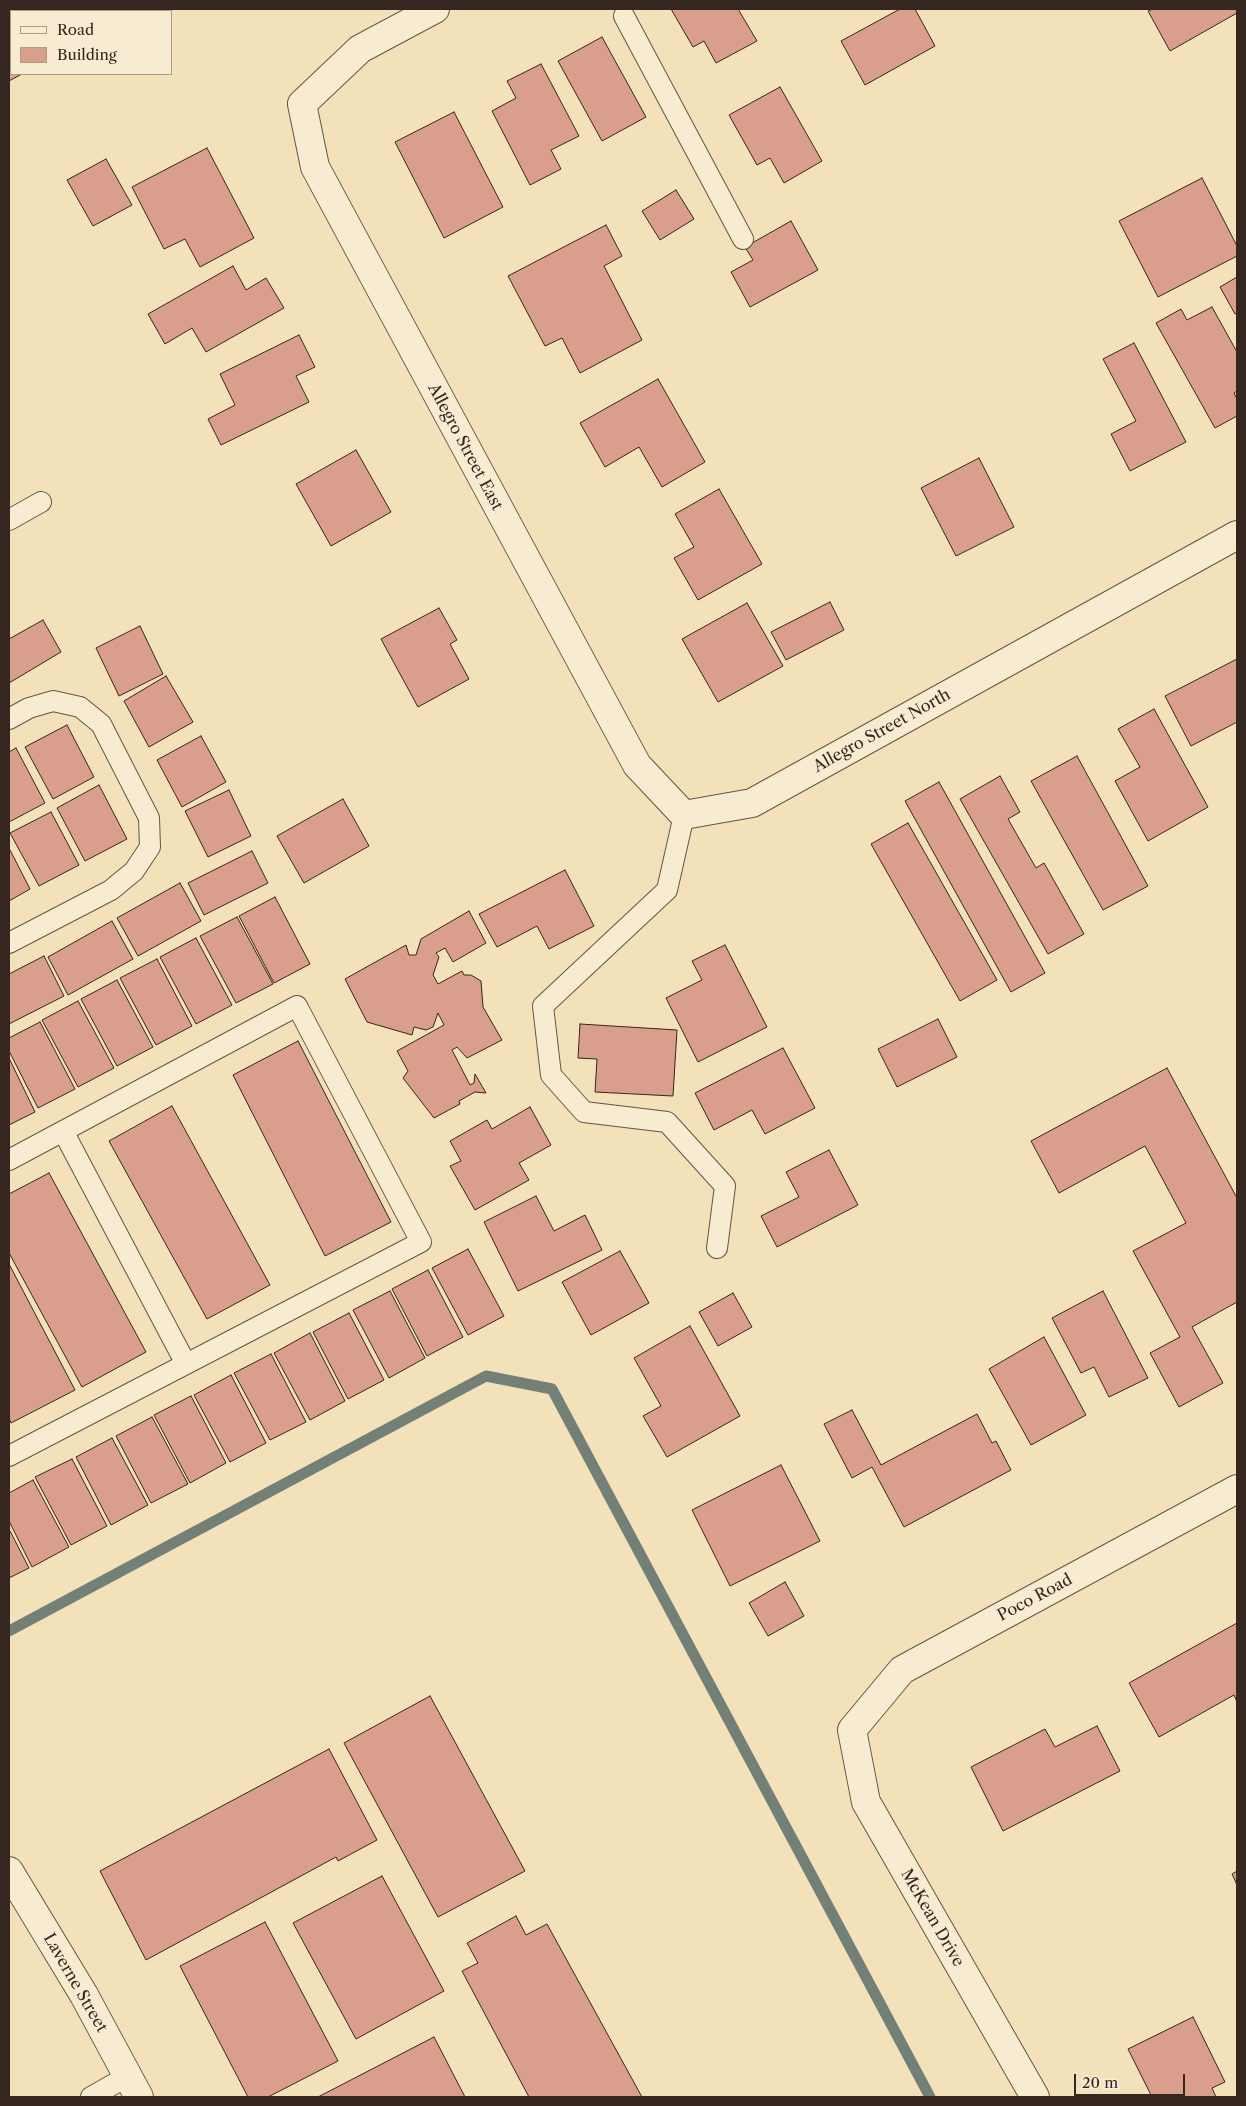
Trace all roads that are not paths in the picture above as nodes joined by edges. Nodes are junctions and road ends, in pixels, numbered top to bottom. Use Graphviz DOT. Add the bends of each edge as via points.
graph roads {
  1 [pos="435,9"];
  2 [pos="620,11"];
  3 [pos="743,238"];
  4 [pos="41,502"];
  5 [pos="9,520"];
  6 [pos="1237,535"];
  7 [pos="9,719"];
  8 [pos="684,815"];
  9 [pos="9,943"];
  10 [pos="63,1131"];
  11 [pos="9,1160"];
  12 [pos="717,1248"];
  13 [pos="186,1364"];
  14 [pos="9,1456"];
  15 [pos="1237,1489"];
  16 [pos="852,1730"];
  17 [pos="9,1871"];
  18 [pos="134,2087"];
  19 [pos="91,2097"];
  20 [pos="1035,2097"];
  1 -- 8 [label="street, Allegro Street East" via="360,49 302,104 315,167 637,766"];
  2 -- 3 [label="lane"];
  4 -- 5 [label="lane"];
  6 -- 8 [label="street, Allegro Street North" via="752,803"];
  7 -- 9 [label="lane" via="53,701 80,707 101,724 149,818 150,847 134,871 111,890"];
  8 -- 12 [label="lane" via="667,890 543,1006 551,1075 584,1112 667,1122 726,1186"];
  10 -- 11 [label="lane"];
  10 -- 13 [label="lane"];
  10 -- 13 [label="lane" via="297,1006 420,1242"];
  13 -- 14 [label="lane"];
  15 -- 16 [label="street, Poco Road" via="902,1670"];
  16 -- 20 [label="street, McKean Drive" via="866,1802"];
  17 -- 18 [label="street, Laverne Street" via="84,1994"];
  18 -- 19 [label="lane"];
}
